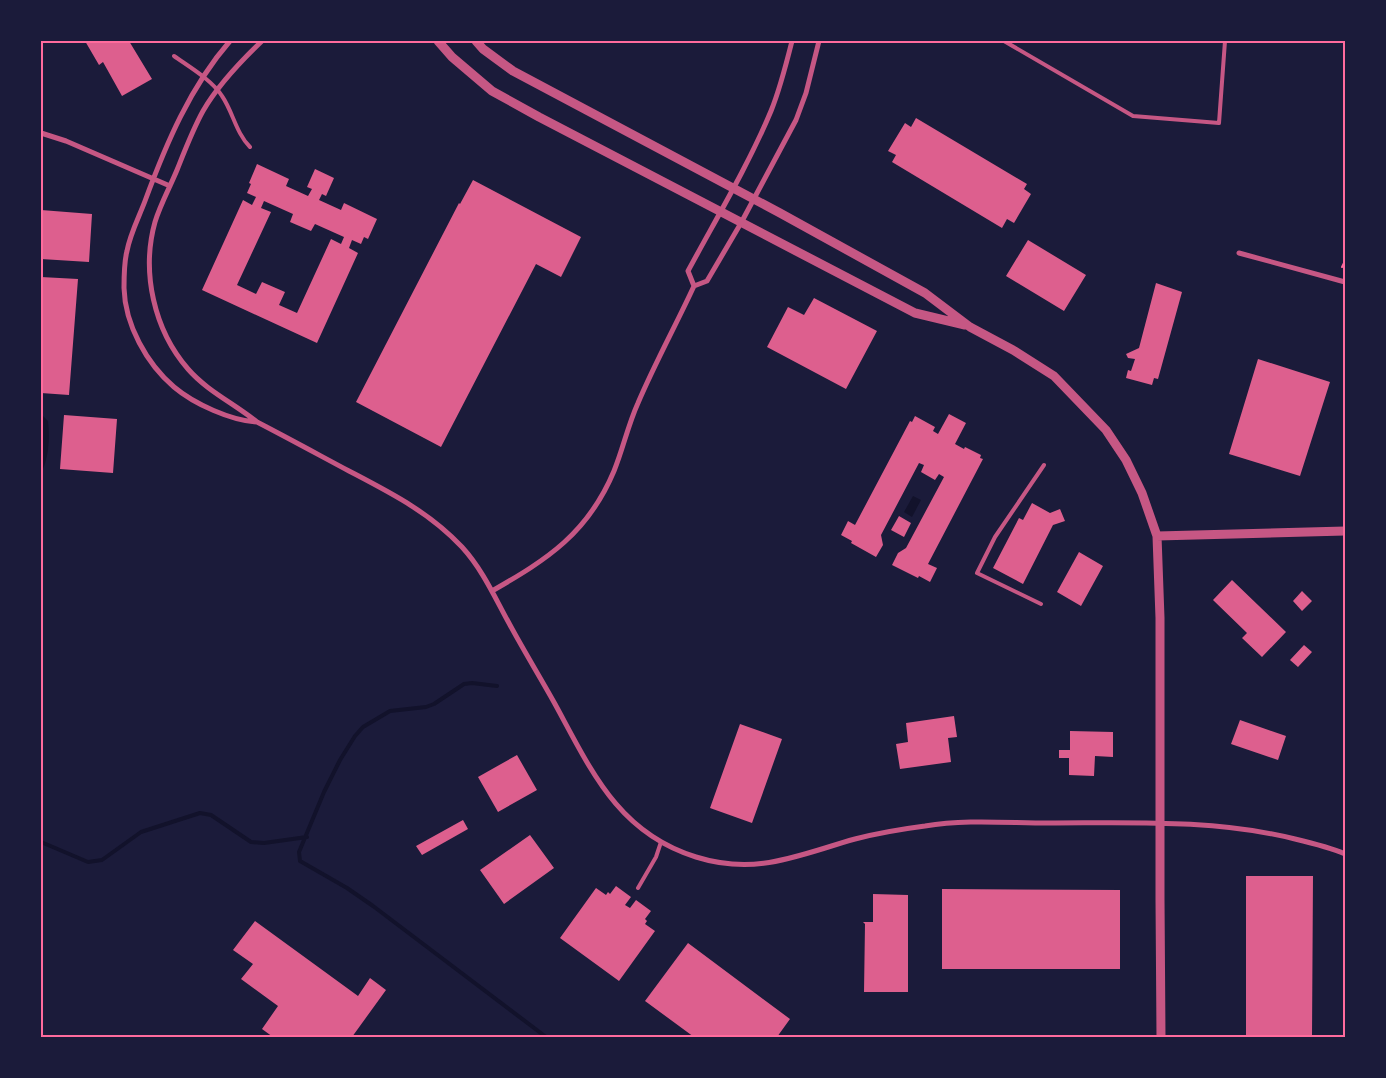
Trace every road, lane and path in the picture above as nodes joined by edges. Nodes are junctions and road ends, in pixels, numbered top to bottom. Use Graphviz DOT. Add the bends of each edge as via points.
graph roads {
  1 [pos="230,41"];
  2 [pos="262,41"];
  3 [pos="438,41"];
  4 [pos="476,41"];
  5 [pos="792,41"];
  6 [pos="819,41"];
  7 [pos="1004,41"];
  8 [pos="1225,41"];
  9 [pos="174,56"];
  10 [pos="203,77"];
  11 [pos="218,90"];
  12 [pos="41,133"];
  13 [pos="250,147"];
  14 [pos="153,178"];
  15 [pos="170,186"];
  16 [pos="733,188"];
  17 [pos="754,199"];
  18 [pos="720,212"];
  19 [pos="741,223"];
  20 [pos="1239,254"];
  21 [pos="1345,262"];
  22 [pos="1342,267"];
  23 [pos="1345,282"];
  24 [pos="694,286"];
  25 [pos="970,327"];
  26 [pos="257,422"];
  27 [pos="1044,465"];
  28 [pos="1340,531"];
  29 [pos="1157,536"];
  30 [pos="492,591"];
  31 [pos="1041,604"];
  32 [pos="1161,823"];
  33 [pos="662,842"];
  34 [pos="1345,854"];
  35 [pos="638,888"];
  36 [pos="1161,1037"];
  1 -- 10 [label="street"];
  2 -- 11 [label="street"];
  3 -- 18 [label="street" via="452,58 492,90"];
  4 -- 16 [label="street" via="513,71"];
  5 -- 16 [label="street" via="771,111"];
  6 -- 17 [label="street" via="796,120"];
  7 -- 8 [label="lane" via="1133,116 1219,123"];
  9 -- 10 [label="lane"];
  10 -- 11 [label="lane"];
  10 -- 14 [label="street"];
  11 -- 13 [label="lane"];
  11 -- 15 [label="street" via="203,111"];
  12 -- 14 [label="street"];
  14 -- 15 [label="street"];
  14 -- 26 [label="street" via="127,250 124,290 140,345 152,363 180,392 231,418"];
  15 -- 26 [label="street" via="156,222 149,259 159,319 188,369 207,387"];
  16 -- 17 [label="street"];
  16 -- 18 [label="street"];
  17 -- 19 [label="street"];
  17 -- 25 [label="street" via="925,293"];
  18 -- 19 [label="street"];
  18 -- 24 [label="street" via="688,271"];
  19 -- 24 [label="street" via="707,281"];
  19 -- 25 [label="street" via="915,313"];
  20 -- 23 [label="street"];
  21 -- 22 [label="path"];
  24 -- 30 [label="street" via="638,402 615,470 593,509 563,545 536,566"];
  25 -- 29 [label="street" via="1054,376 1099,422 1130,468"];
  26 -- 30 [label="street" via="428,515 473,560"];
  27 -- 31 [label="lane" via="995,537 977,573"];
  28 -- 29 [label="street"];
  29 -- 32 [label="street"];
  30 -- 33 [label="street" via="599,782 632,822"];
  32 -- 33 [label="street" via="930,825 875,834 780,861 751,865 714,862"];
  32 -- 34 [label="street" via="1265,831"];
  32 -- 36 [label="street"];
  33 -- 35 [label="lane"];
}
